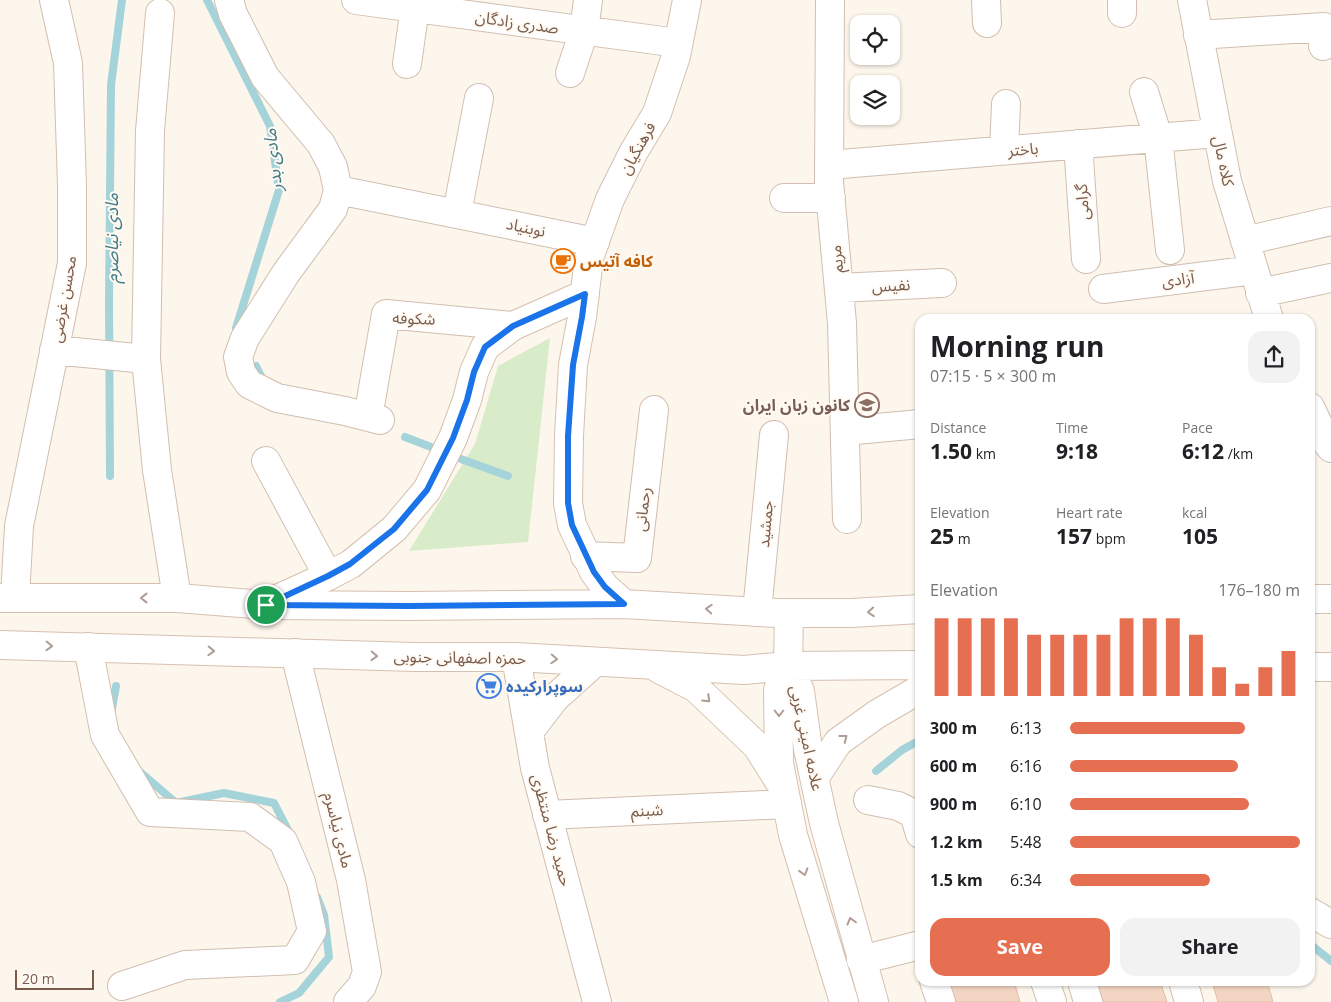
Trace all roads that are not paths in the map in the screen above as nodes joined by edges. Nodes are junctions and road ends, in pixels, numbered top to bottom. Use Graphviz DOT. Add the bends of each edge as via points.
graph roads {
  1 [pos="54,0"];
  2 [pos="229,0"];
  3 [pos="356,0"];
  4 [pos="588,0"];
  5 [pos="687,0"];
  6 [pos="830,0"];
  7 [pos="1192,0"];
  8 [pos="416,4"];
  9 [pos="160,13"];
  10 [pos="584,31"];
  11 [pos="1198,35"];
  12 [pos="678,44"];
  13 [pos="1323,46"];
  14 [pos="407,64"];
  15 [pos="570,72"];
  16 [pos="1144,92"];
  17 [pos="479,98"];
  18 [pos="1006,104"];
  19 [pos="1217,132"];
  20 [pos="1158,137"];
  21 [pos="1078,144"];
  22 [pos="1004,150"];
  23 [pos="829,165"];
  24 [pos="338,190"];
  25 [pos="784,198"];
  26 [pos="831,198"];
  27 [pos="457,214"];
  28 [pos="1331,221"];
  29 [pos="1245,241"];
  30 [pos="595,242"];
  31 [pos="1170,250"];
  32 [pos="1086,259"];
  33 [pos="1331,278"];
  34 [pos="1257,281"];
  35 [pos="942,283"];
  36 [pos="839,288"];
  37 [pos="1103,289"];
  38 [pos="585,294"];
  39 [pos="1267,314"];
  40 [pos="513,326"];
  41 [pos="54,350"];
  42 [pos="122,357"];
  43 [pos="654,410"];
  44 [pos="1315,418"];
  45 [pos="915,424"];
  46 [pos="846,431"];
  47 [pos="774,435"];
  48 [pos="1331,448"];
  49 [pos="266,461"];
  50 [pos="846,519"];
  51 [pos="586,556"];
  52 [pos="328,576"];
  53 [pos="8,597"];
  54 [pos="177,598"];
  55 [pos="1315,599"];
  56 [pos="1331,599"];
  57 [pos="624,604"];
  58 [pos="266,605"];
  59 [pos="915,609"];
  60 [pos="757,612"];
  61 [pos="789,613"];
  62 [pos="0,645"];
  63 [pos="88,647"];
  64 [pos="295,653"];
  65 [pos="516,657"];
  66 [pos="595,662"];
  67 [pos="651,665"];
  68 [pos="915,665"];
  69 [pos="788,666"];
  70 [pos="1315,667"];
  71 [pos="1331,667"];
  72 [pos="915,692"];
  73 [pos="528,732"];
  74 [pos="815,777"];
  75 [pos="785,795"];
  76 [pos="868,800"];
  77 [pos="548,815"];
  78 [pos="915,817"];
  79 [pos="1315,915"];
  80 [pos="1331,924"];
  81 [pos="915,945"];
  82 [pos="862,960"];
  83 [pos="122,986"];
  84 [pos="935,986"];
  85 [pos="1047,986"];
  86 [pos="1083,986"];
  87 [pos="1185,986"];
  88 [pos="348,1002"];
  89 [pos="597,1002"];
  90 [pos="844,1002"];
  91 [pos="874,1002"];
  92 [pos="940,1002"];
  93 [pos="1052,1002"];
  94 [pos="1088,1002"];
  95 [pos="1190,1002"];
  1 -- 41 [label="street, محسن غرضی" via="68,63 72,263"];
  2 -- 24 [label="street" via="265,77 321,144 333,167"];
  3 -- 8 [label="street, صدری زادگان"];
  4 -- 10 [label="street"];
  5 -- 12 [label="street, فرهنگیان"];
  6 -- 23 [label="street, مریم"];
  7 -- 11 [label="street, کلاه مال"];
  8 -- 10 [label="street, صدری زادگان"];
  8 -- 14 [label="street"];
  9 -- 42 [label="street" via="150,131"];
  10 -- 12 [label="street, صدری زادگان"];
  10 -- 15 [label="street"];
  11 -- 13 [label="street" via="1324,27"];
  11 -- 19 [label="street, کلاه مال"];
  12 -- 30 [label="street, فرهنگیان" via="657,113 610,199"];
  16 -- 20 [label="street"];
  17 -- 27 [label="street"];
  18 -- 22 [label="street"];
  19 -- 20 [label="street, باختر"];
  19 -- 29 [label="street, کلاه مال" via="1227,181"];
  20 -- 21 [label="street, باختر"];
  20 -- 31 [label="street"];
  21 -- 22 [label="street, باختر"];
  21 -- 32 [label="street, گرامی"];
  22 -- 23 [label="street, باختر"];
  23 -- 26 [label="street, مریم"];
  24 -- 27 [label="street, نوبنیاد"];
  24 -- 40 [label="street, شکوفه" via="333,208 245,338 238,356 241,372 249,384 277,398 374,418 386,314"];
  25 -- 26 [label="street"];
  26 -- 36 [label="street, مریم"];
  27 -- 30 [label="street, نوبنیاد"];
  28 -- 29 [label="street"];
  29 -- 34 [label="street, کلاه مال"];
  30 -- 38 [label="street, فرهنگیان" via="588,258"];
  33 -- 34 [label="street, آزادی"];
  34 -- 37 [label="street, آزادی"];
  34 -- 39 [label="street, کلاه مال"];
  35 -- 36 [label="street, نفیس"];
  36 -- 46 [label="street, مریم"];
  38 -- 40 [label="street"];
  38 -- 51 [label="street, فرهنگیان" via="573,365 568,503 572,525"];
  40 -- 52 [label="street" via="485,347 453,438 427,490 394,529 350,564"];
  41 -- 42 [label="street"];
  41 -- 53 [label="street, محسن غرضی"];
  42 -- 54 [label="street" via="157,470"];
  43 -- 51 [label="street, رحمانی" via="637,558"];
  44 -- 48 [label="street"];
  45 -- 46 [label="street"];
  46 -- 50 [label="street, مریم"];
  47 -- 60 [label="street, جمشید"];
  49 -- 52 [label="street"];
  51 -- 57 [label="street, فرهنگیان" via="605,587"];
  52 -- 58 [label="street"];
  54 -- 53 [label="street, one-way"];
  54 -- 58 [label="street"];
  55 -- 56 [label="street"];
  57 -- 58 [label="street"];
  60 -- 57 [label="street, one-way"];
  59 -- 61 [label="street, one-way"];
  60 -- 61 [label="street"];
  61 -- 69 [label="street"];
  62 -- 63 [label="street, حمزه اصفهانی جنوبی, one-way"];
  63 -- 64 [label="street, حمزه اصفهانی جنوبی, one-way"];
  63 -- 83 [label="street" via="105,735 150,812 250,817 283,841 301,882 312,931 295,960 185,965"];
  64 -- 65 [label="street, حمزه اصفهانی جنوبی, one-way"];
  64 -- 88 [label="street, مادی نیاسرم" via="351,880 366,972 362,986"];
  65 -- 66 [label="street, حمزه اصفهانی جنوبی, one-way"];
  65 -- 73 [label="street, حمید رضا منتظری"];
  66 -- 67 [label="street, حمزه اصفهانی جنوبی"];
  66 -- 73 [label="street" via="555,698"];
  67 -- 69 [label="street, حمزه اصفهانی جنوبی" via="744,670"];
  67 -- 75 [label="street, one-way" via="696,688 757,746"];
  68 -- 69 [label="street, حمزه اصفهانی جنوبی"];
  69 -- 74 [label="street, علامه امینی غربی" via="800,691"];
  69 -- 75 [label="street, علامه امینی غربی, one-way" via="778,690 779,763"];
  70 -- 71 [label="street"];
  74 -- 72 [label="street, one-way" via="838,742"];
  73 -- 77 [label="street, حمید رضا منتظری"];
  82 -- 74 [label="street, علامه امینی غربی, one-way"];
  75 -- 77 [label="street, شبنم" via="746,805"];
  75 -- 90 [label="street, علامه امینی غربی, one-way" via="793,835"];
  76 -- 78 [label="street" via="898,806"];
  77 -- 89 [label="street, حمید رضا منتظری"];
  79 -- 80 [label="street"];
  81 -- 82 [label="street"];
  82 -- 91 [label="street, علامه امینی غربی"];
  84 -- 92 [label="street"];
  85 -- 93 [label="street"];
  86 -- 94 [label="street"];
  87 -- 95 [label="street"];
}
